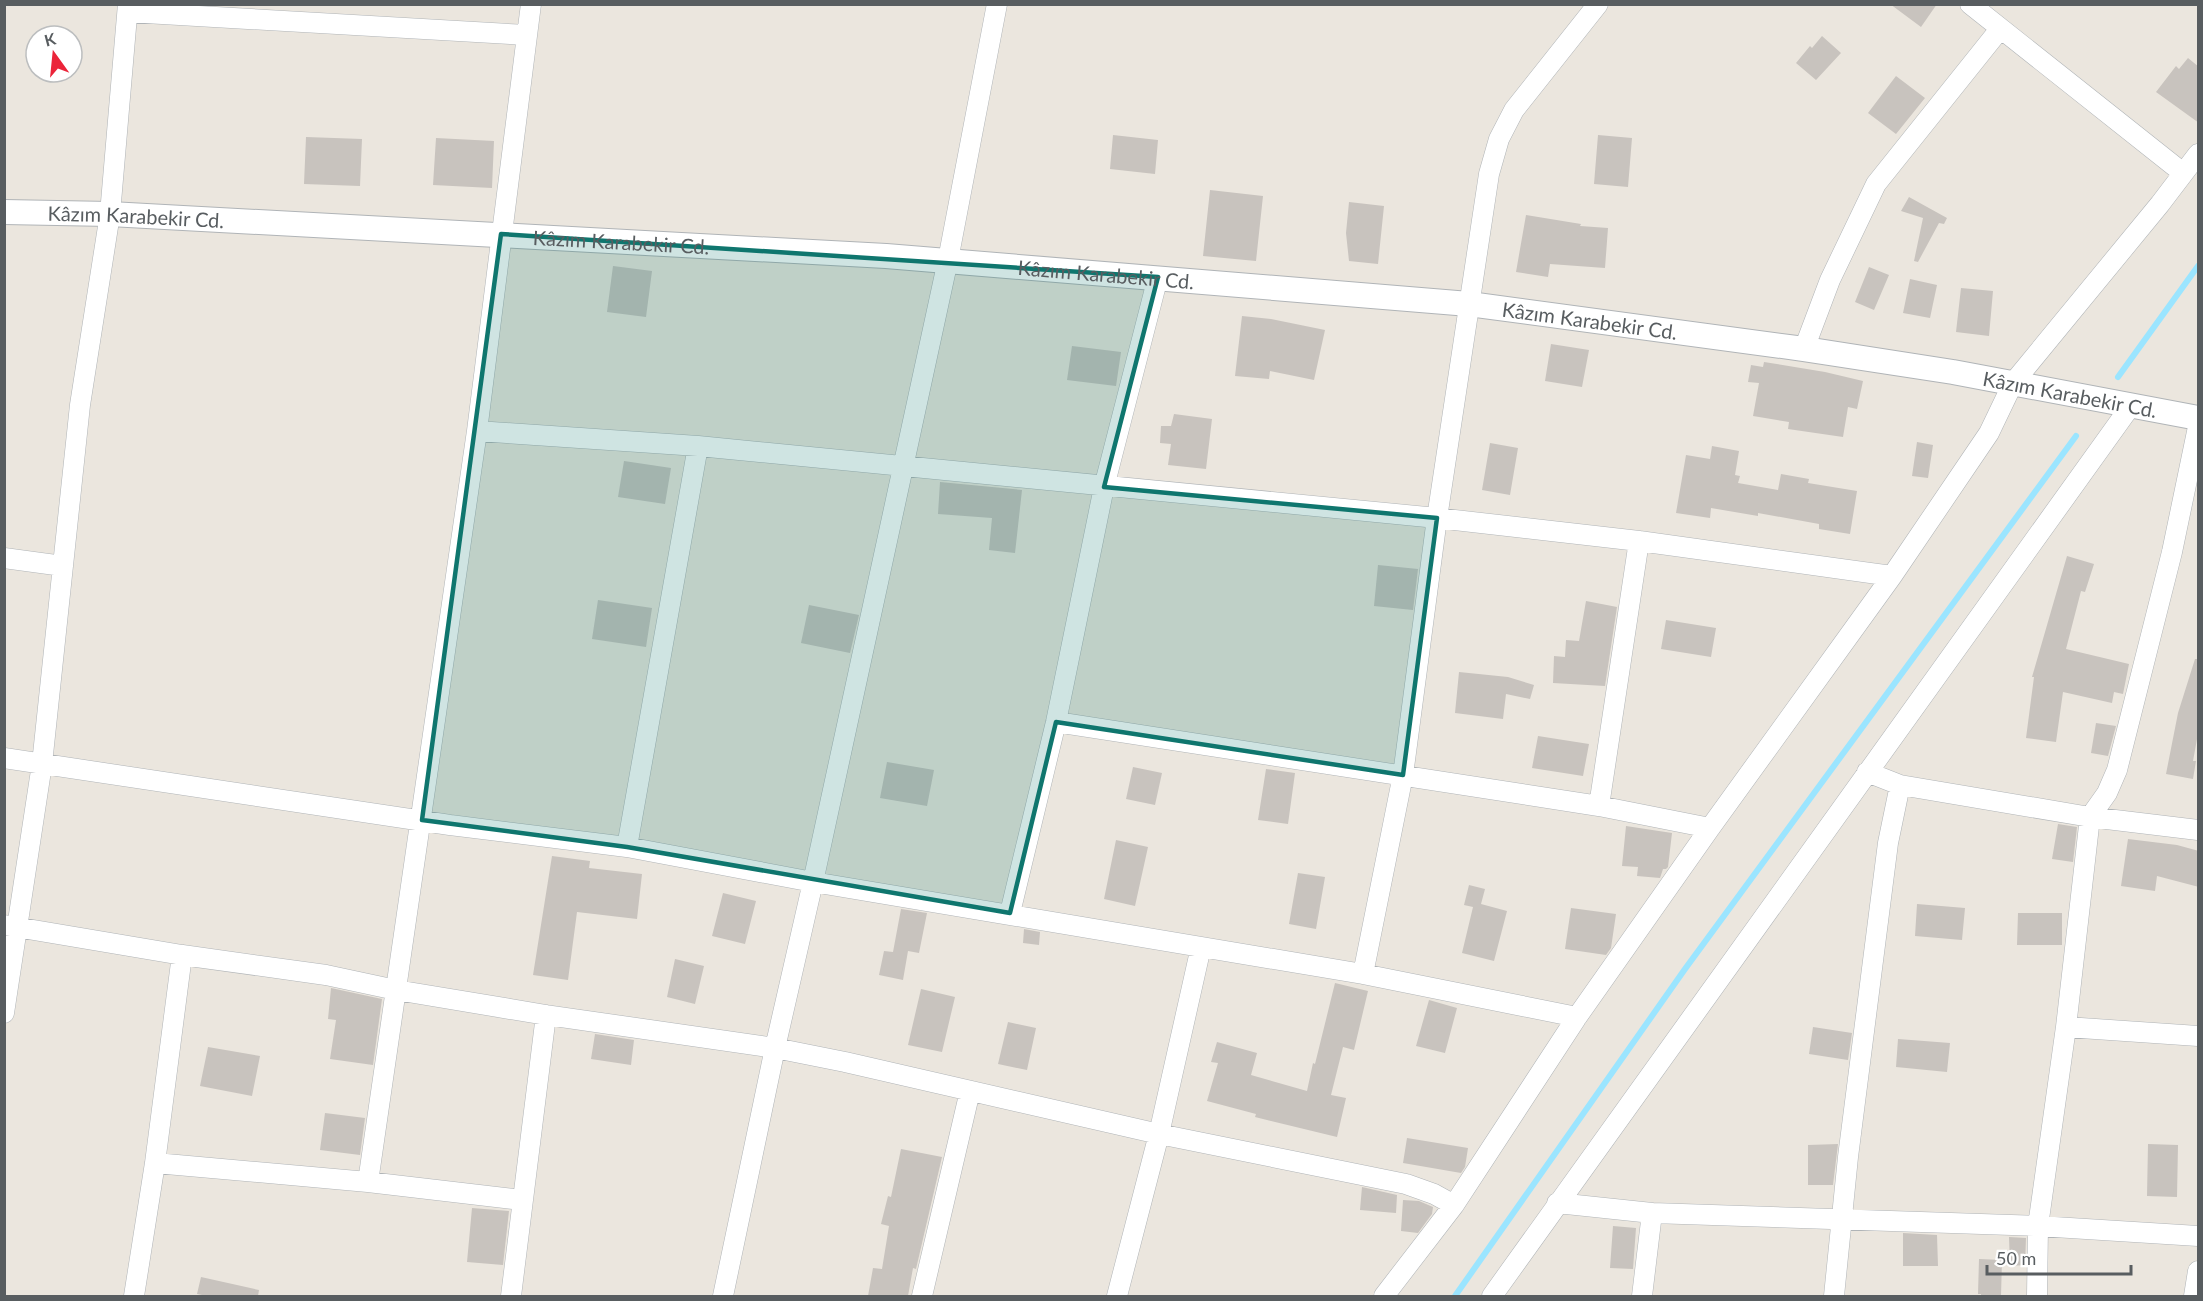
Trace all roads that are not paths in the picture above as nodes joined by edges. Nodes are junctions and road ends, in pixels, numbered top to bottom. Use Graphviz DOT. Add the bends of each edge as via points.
graph roads {
  1 [pos="531,4"];
  2 [pos="997,4"];
  3 [pos="1598,4"];
  4 [pos="1970,4"];
  5 [pos="128,8"];
  6 [pos="2000,29"];
  7 [pos="527,34"];
  8 [pos="2199,154"];
  9 [pos="2183,173"];
  10 [pos="4,212"];
  11 [pos="110,214"];
  12 [pos="501,234"];
  13 [pos="948,260"];
  14 [pos="1158,277"];
  15 [pos="1469,304"];
  16 [pos="1804,349"];
  17 [pos="2013,383"];
  18 [pos="2130,407"];
  19 [pos="2199,418"];
  20 [pos="2199,427"];
  21 [pos="477,431"];
  22 [pos="698,446"];
  23 [pos="904,466"];
  24 [pos="1104,487"];
  25 [pos="1437,519"];
  26 [pos="1639,541"];
  27 [pos="4,558"];
  28 [pos="63,566"];
  29 [pos="1892,576"];
  30 [pos="1056,722"];
  31 [pos="4,758"];
  32 [pos="42,764"];
  33 [pos="1867,772"];
  34 [pos="1403,775"];
  35 [pos="1900,785"];
  36 [pos="1599,806"];
  37 [pos="2090,817"];
  38 [pos="422,820"];
  39 [pos="1710,828"];
  40 [pos="2199,830"];
  41 [pos="627,847"];
  42 [pos="813,882"];
  43 [pos="1010,913"];
  44 [pos="12,926"];
  45 [pos="1202,947"];
  46 [pos="183,955"];
  47 [pos="1363,974"];
  48 [pos="396,990"];
  49 [pos="4,1013"];
  50 [pos="546,1015"];
  51 [pos="1577,1017"];
  52 [pos="2066,1027"];
  53 [pos="2199,1036"];
  54 [pos="775,1048"];
  55 [pos="970,1091"];
  56 [pos="1159,1134"];
  57 [pos="155,1163"];
  58 [pos="368,1182"];
  59 [pos="522,1200"];
  60 [pos="1557,1203"];
  61 [pos="1454,1205"];
  62 [pos="1652,1213"];
  63 [pos="1842,1221"];
  64 [pos="2038,1226"];
  65 [pos="2199,1236"];
  66 [pos="2199,1271"];
  67 [pos="134,1296"];
  68 [pos="511,1296"];
  69 [pos="723,1296"];
  70 [pos="922,1296"];
  71 [pos="1117,1296"];
  72 [pos="1384,1296"];
  73 [pos="1492,1296"];
  74 [pos="1642,1296"];
  75 [pos="1834,1296"];
  76 [pos="2037,1296"];
  77 [pos="2194,1296"];
  1 -- 7 [label="street"];
  2 -- 13 [label="street"];
  3 -- 15 [label="street" via="1514,110 1499,139 1489,174"];
  4 -- 6 [label="street"];
  5 -- 7 [label="street"];
  5 -- 11 [label="street"];
  6 -- 9 [label="street"];
  6 -- 16 [label="street" via="1876,184 1830,280"];
  7 -- 12 [label="street"];
  8 -- 9 [label="street"];
  9 -- 17 [label="street"];
  10 -- 11 [label="street, Kâzım Karabekir Cd."];
  11 -- 12 [label="street, Kâzım Karabekir Cd."];
  11 -- 28 [label="street" via="80,405"];
  12 -- 13 [label="street, Kâzım Karabekir Cd."];
  12 -- 21 [label="street"];
  13 -- 14 [label="street, Kâzım Karabekir Cd."];
  13 -- 23 [label="street"];
  14 -- 15 [label="street, Kâzım Karabekir Cd."];
  14 -- 24 [label="street"];
  15 -- 16 [label="street, Kâzım Karabekir Cd."];
  15 -- 25 [label="street"];
  16 -- 17 [label="street, Kâzım Karabekir Cd."];
  17 -- 18 [label="street, Kâzım Karabekir Cd."];
  17 -- 29 [label="street" via="1989,433"];
  18 -- 19 [label="street, Kâzım Karabekir Cd."];
  18 -- 33 [label="street"];
  20 -- 37 [label="street" via="2117,770"];
  21 -- 22 [label="street"];
  21 -- 38 [label="street"];
  22 -- 23 [label="street"];
  22 -- 41 [label="street"];
  23 -- 24 [label="street"];
  23 -- 42 [label="street"];
  24 -- 25 [label="street"];
  24 -- 30 [label="street"];
  25 -- 26 [label="street"];
  25 -- 34 [label="street"];
  26 -- 29 [label="street"];
  26 -- 36 [label="street"];
  27 -- 28 [label="street"];
  28 -- 32 [label="street"];
  29 -- 39 [label="street"];
  30 -- 34 [label="street"];
  30 -- 43 [label="street"];
  31 -- 32 [label="street"];
  32 -- 38 [label="street"];
  32 -- 44 [label="street"];
  33 -- 35 [label="street"];
  33 -- 60 [label="street"];
  34 -- 36 [label="street"];
  34 -- 47 [label="street"];
  35 -- 37 [label="street"];
  35 -- 63 [label="street" via="1885,867"];
  36 -- 39 [label="street"];
  37 -- 40 [label="street"];
  37 -- 52 [label="street"];
  38 -- 41 [label="street"];
  38 -- 48 [label="street"];
  39 -- 51 [label="street"];
  41 -- 42 [label="street"];
  42 -- 43 [label="street"];
  42 -- 54 [label="street"];
  43 -- 45 [label="street"];
  44 -- 46 [label="street"];
  44 -- 49 [label="street"];
  45 -- 47 [label="street"];
  45 -- 56 [label="street"];
  46 -- 48 [label="street" via="326,975"];
  46 -- 57 [label="street"];
  47 -- 51 [label="street"];
  48 -- 50 [label="street"];
  48 -- 58 [label="street"];
  50 -- 54 [label="street"];
  50 -- 59 [label="street"];
  51 -- 61 [label="street"];
  52 -- 53 [label="street"];
  52 -- 64 [label="street"];
  54 -- 55 [label="street"];
  54 -- 69 [label="street"];
  55 -- 56 [label="street"];
  55 -- 70 [label="street"];
  56 -- 61 [label="street" via="1406,1184"];
  56 -- 71 [label="street"];
  57 -- 58 [label="street"];
  57 -- 67 [label="street"];
  58 -- 59 [label="street"];
  59 -- 68 [label="street"];
  60 -- 62 [label="street"];
  60 -- 73 [label="street"];
  61 -- 72 [label="street"];
  62 -- 63 [label="street"];
  62 -- 74 [label="street"];
  63 -- 64 [label="street"];
  63 -- 75 [label="street"];
  64 -- 65 [label="street"];
  64 -- 76 [label="street"];
  66 -- 77 [label="street"];
}
